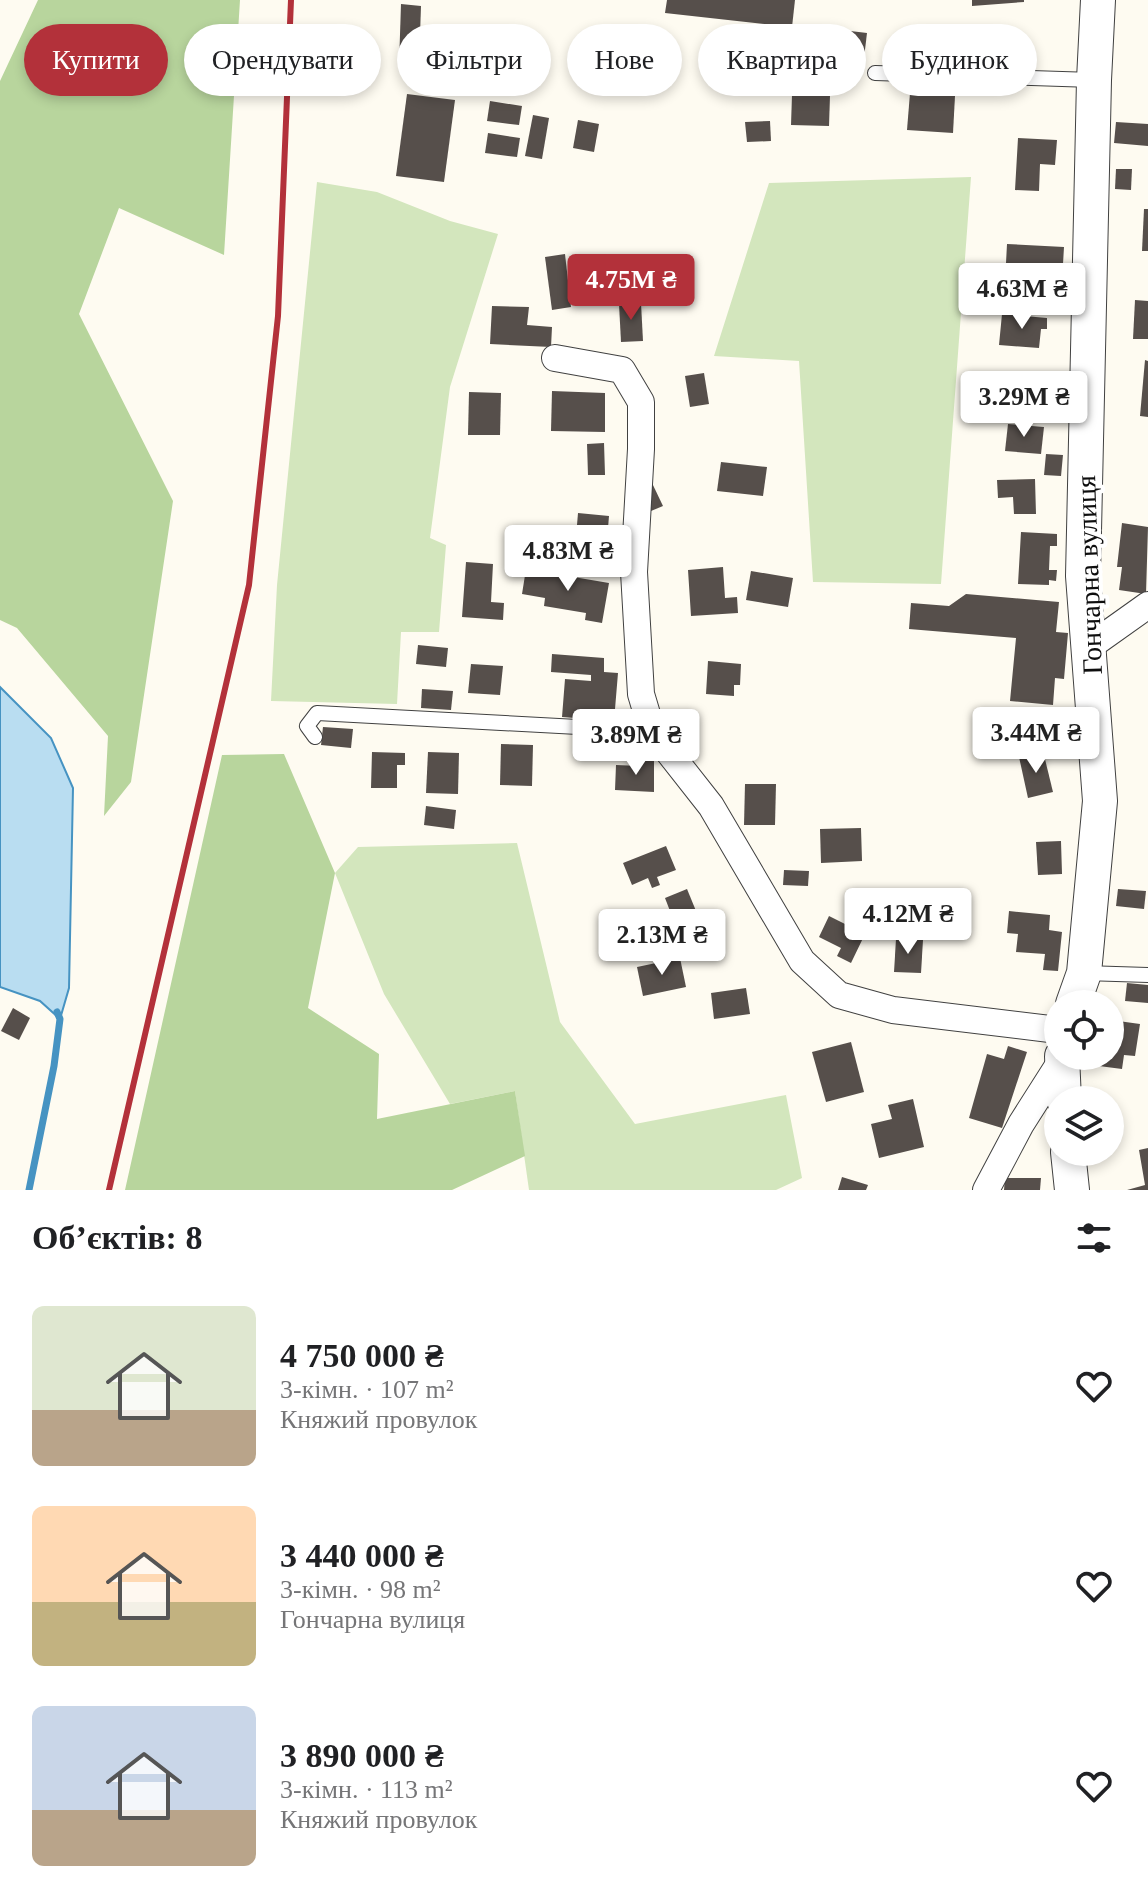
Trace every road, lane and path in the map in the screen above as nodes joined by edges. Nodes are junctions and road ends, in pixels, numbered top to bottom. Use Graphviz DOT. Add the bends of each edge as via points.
graph roads {
  1 [pos="1098,0"];
  2 [pos="875,73"];
  3 [pos="1094,80"];
  4 [pos="555,358"];
  5 [pos="1148,605"];
  6 [pos="1089,647"];
  7 [pos="652,731"];
  8 [pos="315,737"];
  9 [pos="1148,975"];
  10 [pos="1079,988"];
  11 [pos="1044,1045"];
  12 [pos="1049,1070"];
  13 [pos="1069,1166"];
  14 [pos="986,1190"];
  15 [pos="1072,1190"];
  1 -- 3 [label="street, Гончарна вулиця"];
  2 -- 3 [label="lane"];
  3 -- 6 [label="street, Гончарна вулиця" via="1083,576"];
  4 -- 7 [label="street" via="622,370 641,402 634,572 641,694"];
  5 -- 6 [label="street"];
  6 -- 10 [label="street, Гончарна вулиця" via="1100,801"];
  7 -- 8 [label="lane" via="317,713 307,726"];
  7 -- 11 [label="street" via="711,806 802,961 839,995"];
  9 -- 10 [label="lane"];
  12 -- 14 [label="street"];
  13 -- 15 [label="street"];
}
